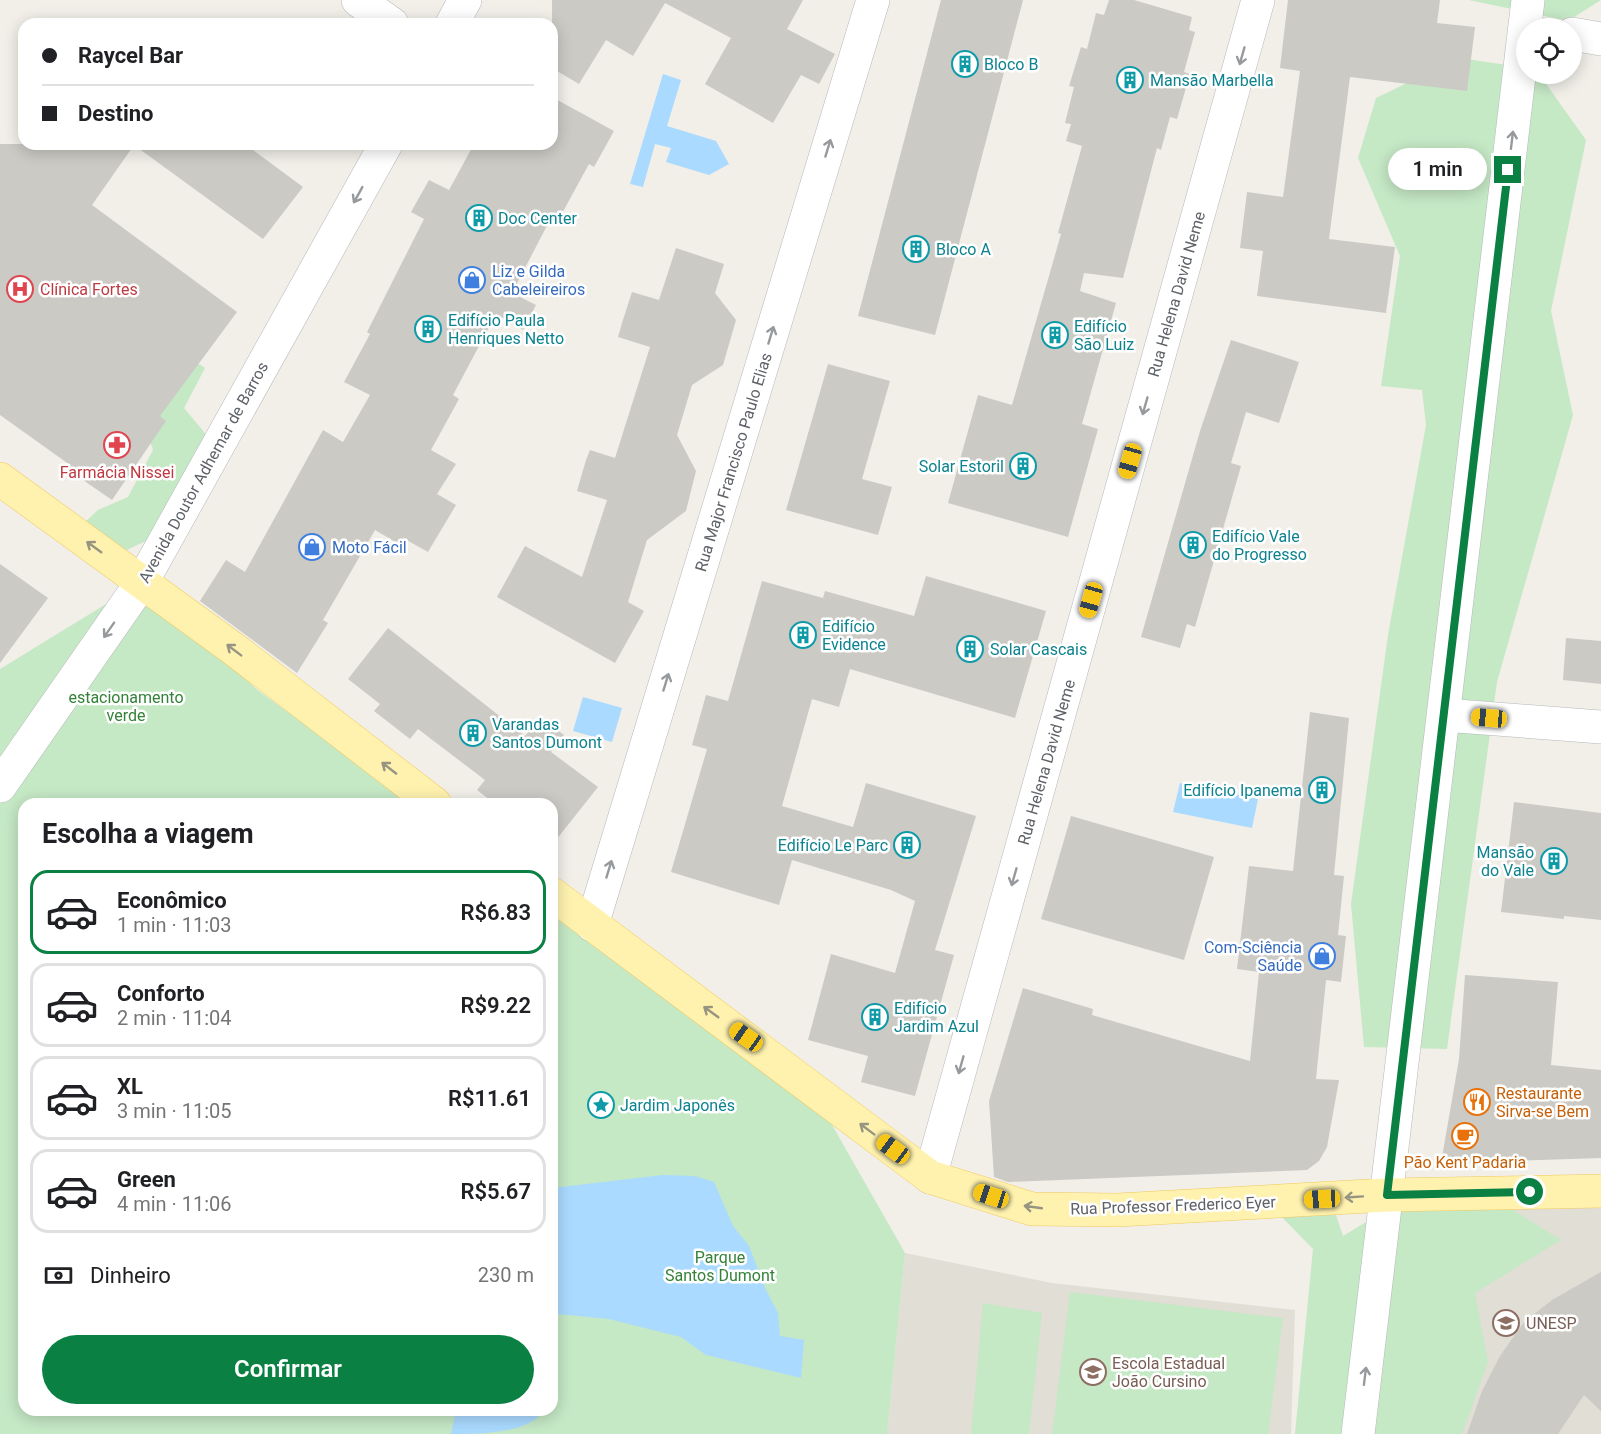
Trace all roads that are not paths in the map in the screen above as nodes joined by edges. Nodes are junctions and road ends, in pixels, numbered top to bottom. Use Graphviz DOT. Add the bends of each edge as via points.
graph roads {
  1 [pos="358,0"];
  2 [pos="465,0"];
  3 [pos="873,0"];
  4 [pos="1258,0"];
  5 [pos="384,18"];
  6 [pos="455,18"];
  7 [pos="1582,36"];
  8 [pos="1601,39"];
  9 [pos="1520,84"];
  10 [pos="383,150"];
  11 [pos="0,479"];
  12 [pos="142,582"];
  13 [pos="1444,715"];
  14 [pos="1601,727"];
  15 [pos="0,786"];
  16 [pos="427,798"];
  17 [pos="558,899"];
  18 [pos="592,925"];
  19 [pos="930,1177"];
  20 [pos="1601,1191"];
  21 [pos="1387,1195"];
  22 [pos="1358,1434"];
  1 -- 5 [label="street"];
  2 -- 6 [label="street"];
  18 -- 3 [label="street, Rua Major Francisco Paulo Elias, one-way"];
  4 -- 19 [label="street, Rua Helena David Neme, one-way"];
  7 -- 8 [label="street"];
  13 -- 9 [label="street, one-way"];
  10 -- 12 [label="street, Avenida Doutor Adhemar de Barros, one-way"];
  12 -- 11 [label="main road, one-way"];
  12 -- 15 [label="street, Avenida Doutor Adhemar de Barros, one-way"];
  16 -- 12 [label="main road, one-way"];
  13 -- 14 [label="street"];
  13 -- 21 [label="street"];
  17 -- 18 [label="main road, Rua Professor Frederico Eyer"];
  19 -- 18 [label="main road, Rua Professor Frederico Eyer, one-way"];
  21 -- 19 [label="main road, Rua Professor Frederico Eyer, one-way" via="1118,1210 1032,1209"];
  20 -- 21 [label="main road, Rua Professor Frederico Eyer"];
  22 -- 21 [label="street, one-way"];
}
